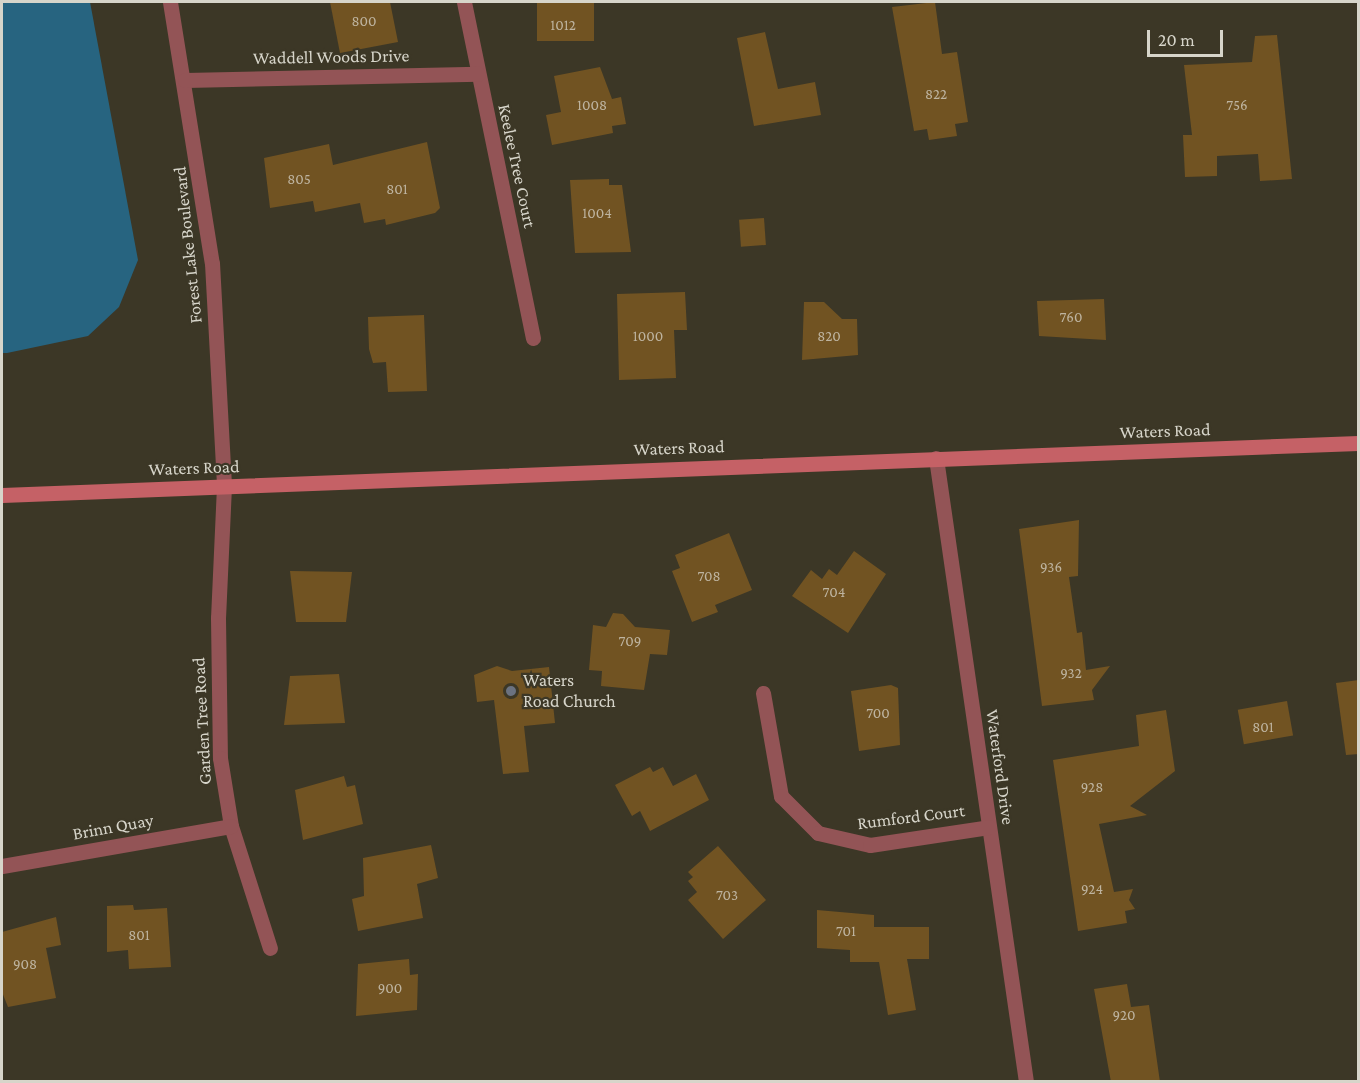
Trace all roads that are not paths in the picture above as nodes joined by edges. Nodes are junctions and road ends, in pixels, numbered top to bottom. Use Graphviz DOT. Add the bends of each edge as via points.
graph roads {
  1 [pos="170,2"];
  2 [pos="464,2"];
  3 [pos="478,74"];
  4 [pos="185,80"];
  5 [pos="533,338"];
  6 [pos="1359,443"];
  7 [pos="936,458"];
  8 [pos="224,486"];
  9 [pos="2,495"];
  10 [pos="763,693"];
  11 [pos="231,826"];
  12 [pos="989,826"];
  13 [pos="2,866"];
  14 [pos="270,948"];
  15 [pos="1026,1082"];
  1 -- 4 [label="street, Forest Lake Boulevard"];
  2 -- 3 [label="street, Keelee Tree Court"];
  3 -- 4 [label="street, Waddell Woods Drive"];
  3 -- 5 [label="street, Keelee Tree Court"];
  4 -- 8 [label="street, Forest Lake Boulevard" via="212,263"];
  6 -- 7 [label="street, Waters Road"];
  7 -- 8 [label="street, Waters Road"];
  7 -- 12 [label="street, Waterford Drive"];
  8 -- 9 [label="street, Waters Road"];
  8 -- 11 [label="street, Garden Tree Road" via="218,678 220,758"];
  10 -- 12 [label="street, Rumford Court" via="781,796 818,833 870,845"];
  11 -- 13 [label="street, Brinn Quay"];
  11 -- 14 [label="street, Garden Tree Road"];
  12 -- 15 [label="street, Waterford Drive"];
}
